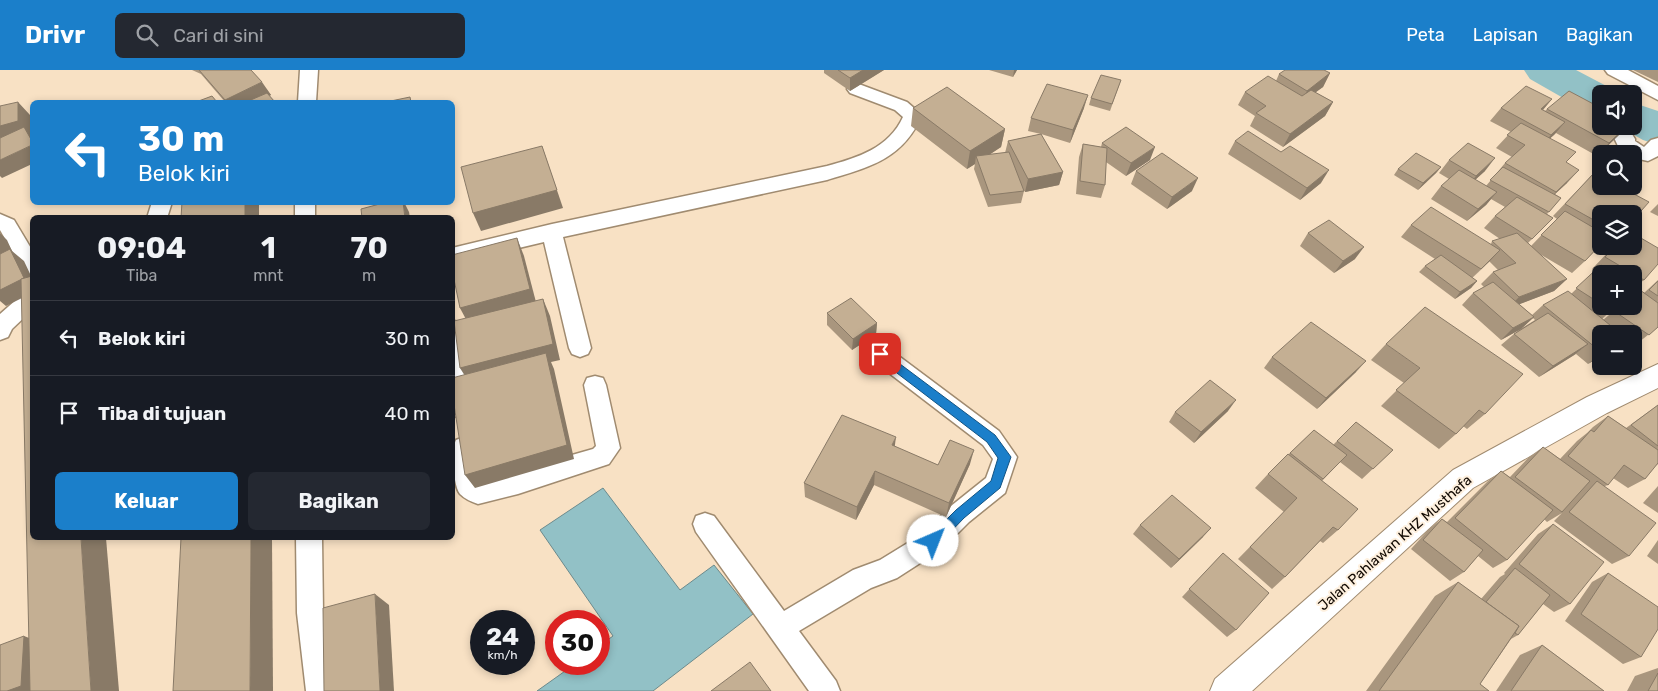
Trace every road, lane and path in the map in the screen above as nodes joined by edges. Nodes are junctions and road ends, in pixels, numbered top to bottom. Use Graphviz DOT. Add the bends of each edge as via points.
graph roads {
  1 [pos="309,70"];
  2 [pos="1614,70"];
  3 [pos="856,89"];
  4 [pos="1658,94"];
  5 [pos="307,100"];
  6 [pos="1623,135"];
  7 [pos="1658,145"];
  8 [pos="0,221"];
  9 [pos="552,232"];
  10 [pos="455,255"];
  11 [pos="30,264"];
  12 [pos="30,300"];
  13 [pos="0,331"];
  14 [pos="580,348"];
  15 [pos="880,354"];
  16 [pos="1658,375"];
  17 [pos="455,381"];
  18 [pos="595,385"];
  19 [pos="456,398"];
  20 [pos="705,524"];
  21 [pos="309,540"];
  22 [pos="780,628"];
  23 [pos="320,691"];
  24 [pos="826,691"];
  25 [pos="1227,691"];
  1 -- 5 [label="street"];
  2 -- 4 [label="street"];
  3 -- 9 [label="street" via="901,106 913,115 909,128 893,146 864,162 827,173"];
  6 -- 7 [label="street" via="1625,144 1640,153 1648,154"];
  8 -- 11 [label="street" via="6,225"];
  9 -- 10 [label="street"];
  9 -- 14 [label="street"];
  12 -- 13 [label="street" via="4,323"];
  15 -- 22 [label="street" via="991,438 1005,457 996,484 933,541"];
  16 -- 25 [label="street, Jalan Pahlawan KHZ Musthafa" via="1463,479"];
  17 -- 19 [label="street"];
  18 -- 19 [label="street" via="608,448 601,456 478,493 468,486"];
  20 -- 22 [label="street"];
  21 -- 23 [label="street" via="310,613"];
  22 -- 24 [label="street"];
}
